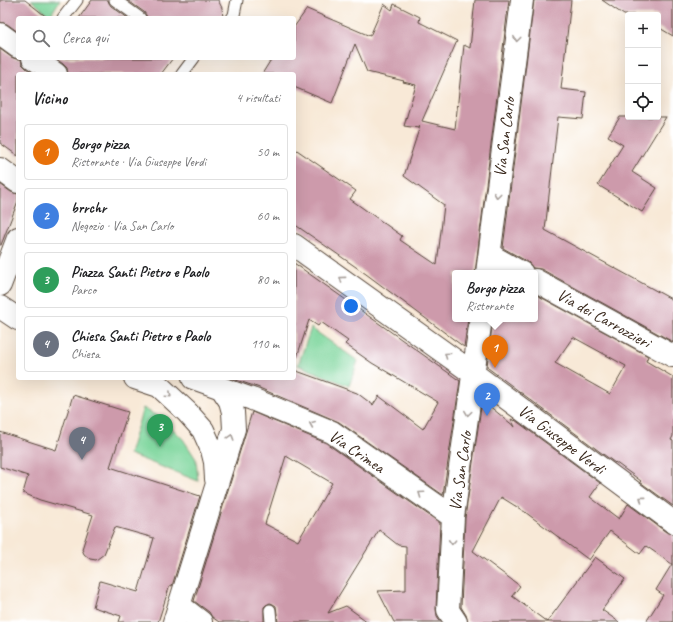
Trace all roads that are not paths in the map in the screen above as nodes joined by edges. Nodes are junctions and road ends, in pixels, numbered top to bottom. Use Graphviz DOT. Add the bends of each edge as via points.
graph roads {
  1 [pos="76,0"];
  2 [pos="115,0"];
  3 [pos="237,0"];
  4 [pos="522,0"];
  5 [pos="64,16"];
  6 [pos="137,16"];
  7 [pos="233,16"];
  8 [pos="0,34"];
  9 [pos="16,46"];
  10 [pos="36,60"];
  11 [pos="192,60"];
  12 [pos="53,72"];
  13 [pos="184,72"];
  14 [pos="0,169"];
  15 [pos="16,181"];
  16 [pos="16,243"];
  17 [pos="296,246"];
  18 [pos="488,264"];
  19 [pos="511,270"];
  20 [pos="538,282"];
  21 [pos="0,285"];
  22 [pos="0,307"];
  23 [pos="16,318"];
  24 [pos="481,322"];
  25 [pos="673,356"];
  26 [pos="474,374"];
  27 [pos="141,380"];
  28 [pos="198,380"];
  29 [pos="222,389"];
  30 [pos="216,488"];
  31 [pos="453,517"];
  32 [pos="673,522"];
  33 [pos="270,610"];
  34 [pos="177,614"];
  35 [pos="201,622"];
  36 [pos="271,622"];
  37 [pos="456,622"];
  1 -- 5 [label="lane"];
  2 -- 6 [label="lane"];
  3 -- 7 [label="lane"];
  4 -- 18 [label="street, Via San Carlo, one-way"];
  8 -- 9 [label="street"];
  10 -- 12 [label="street"];
  11 -- 13 [label="lane"];
  14 -- 15 [label="street"];
  16 -- 21 [label="street"];
  26 -- 17 [label="street, Via Giuseppe Verdi, one-way"];
  18 -- 19 [label="street"];
  20 -- 25 [label="street, Via dei Carrozzieri"];
  22 -- 23 [label="street"];
  24 -- 26 [label="street, Via San Carlo"];
  26 -- 31 [label="street, Via San Carlo, one-way"];
  32 -- 26 [label="street, Via Giuseppe Verdi, one-way"];
  27 -- 30 [label="street, one-way" via="159,386 203,430 215,462"];
  28 -- 29 [label="street, Via Crimea"];
  30 -- 29 [label="street, one-way" via="234,429 230,401"];
  31 -- 29 [label="street, Via Crimea, one-way" via="332,432"];
  30 -- 34 [label="street"];
  31 -- 37 [label="street, Via San Carlo, one-way" via="448,610"];
  33 -- 36 [label="lane"];
  34 -- 35 [label="street"];
}
